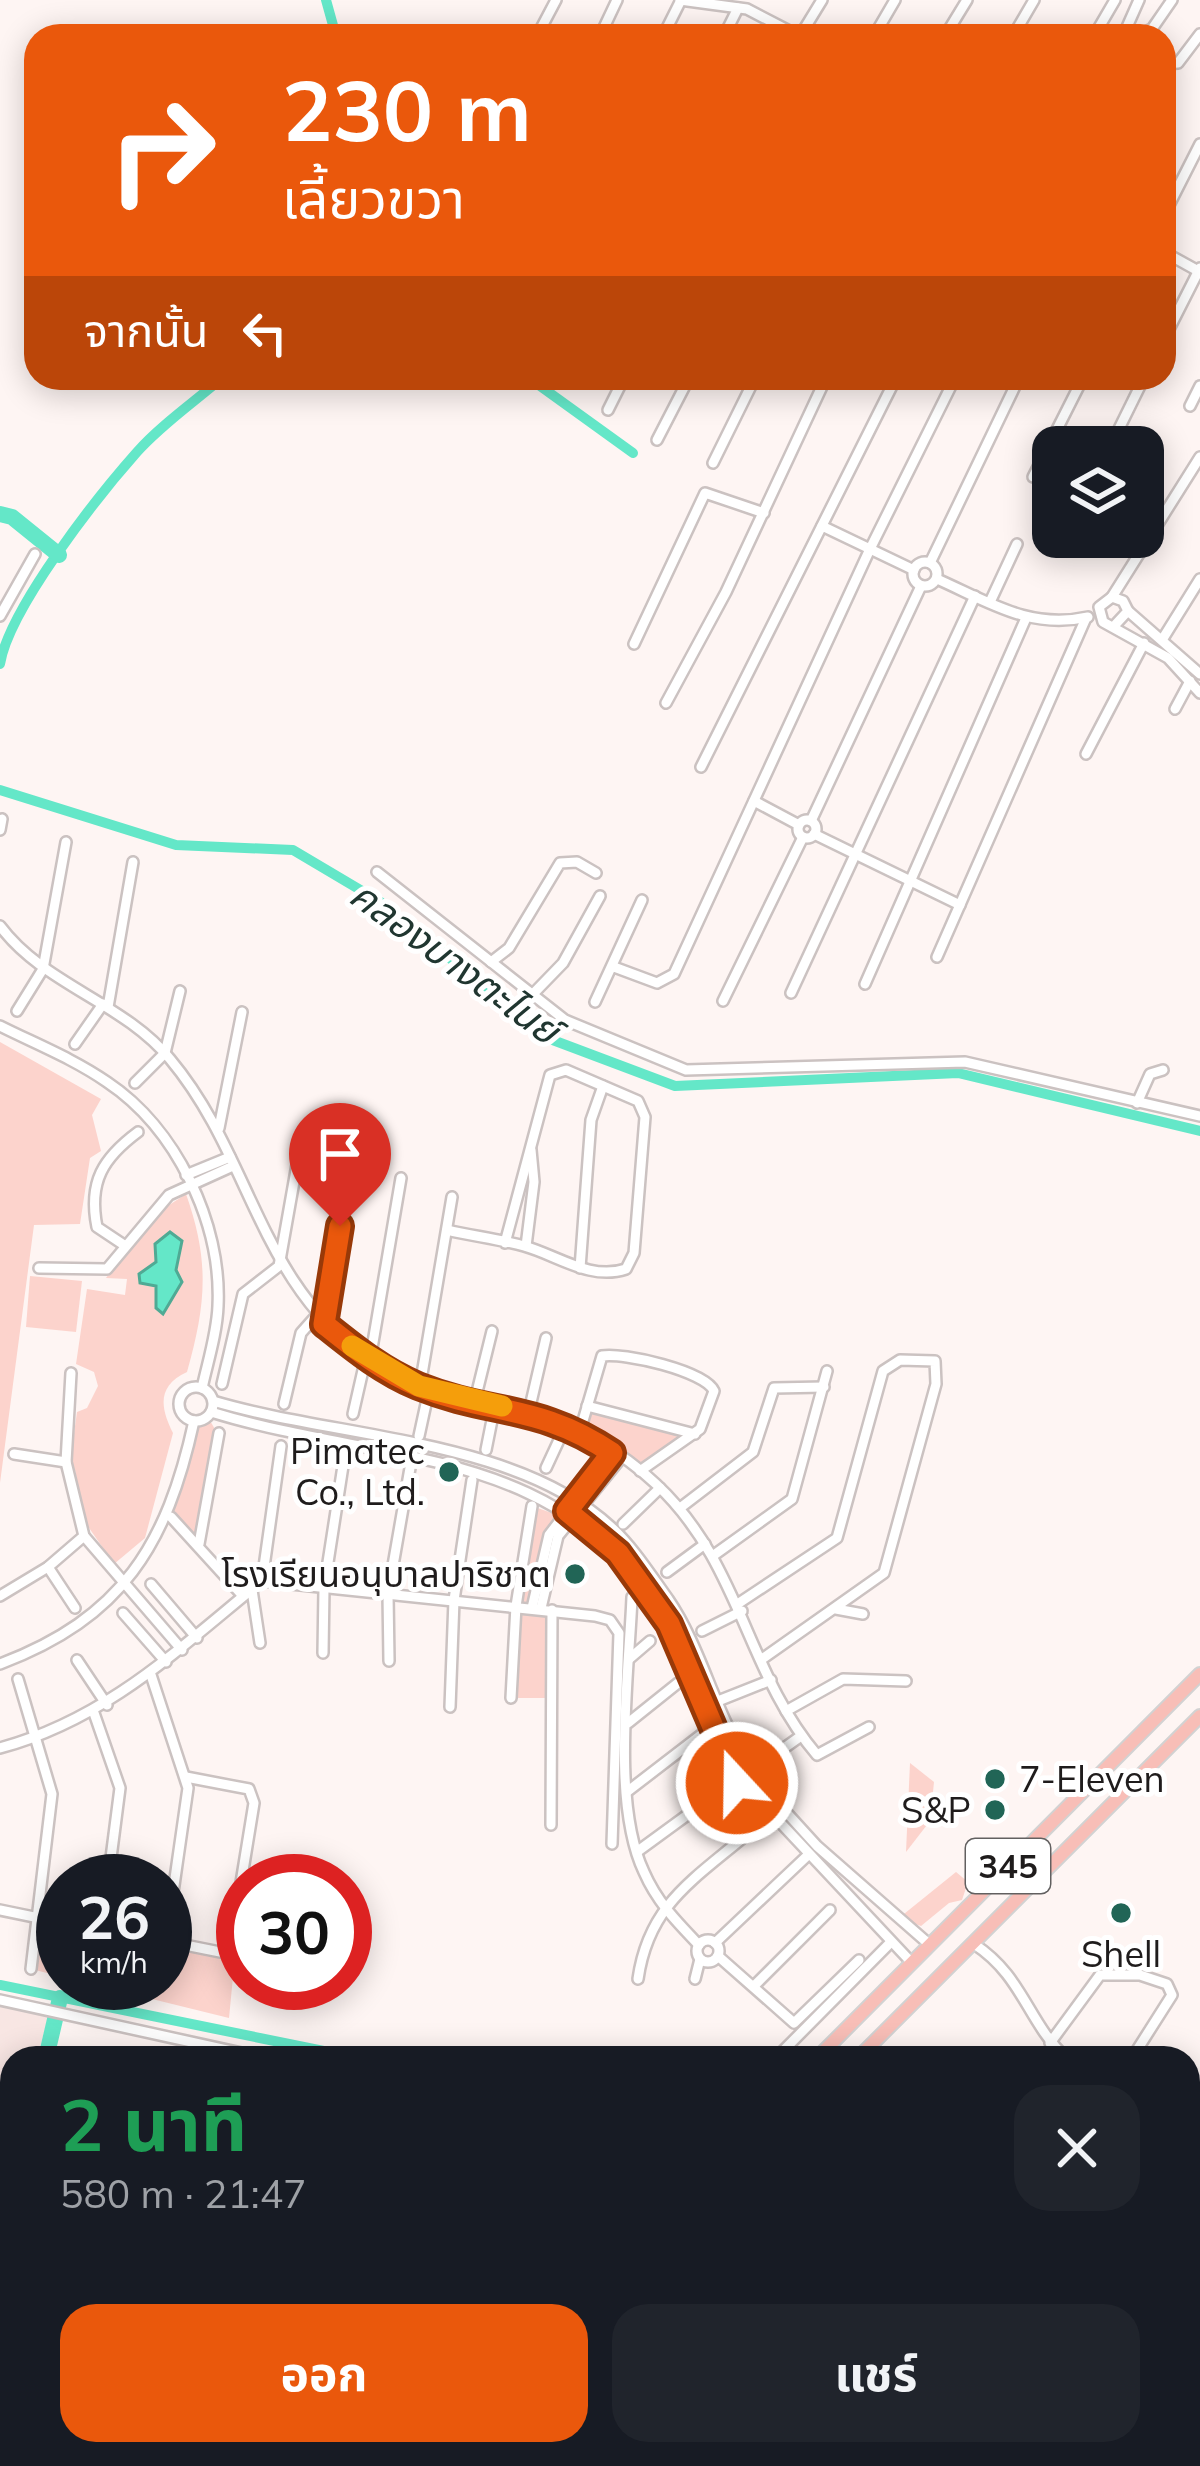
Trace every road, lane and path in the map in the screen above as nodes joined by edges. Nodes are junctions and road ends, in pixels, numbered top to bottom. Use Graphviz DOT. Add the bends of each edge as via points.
graph roads {
  1 [pos="685,0"];
  2 [pos="822,0"];
  3 [pos="1139,0"];
  4 [pos="1172,0"];
  5 [pos="745,6"];
  6 [pos="1130,20"];
  7 [pos="776,24"];
  8 [pos="803,24"];
  9 [pos="1128,24"];
  10 [pos="1138,24"];
  11 [pos="1154,24"];
  12 [pos="1200,34"];
  13 [pos="1176,63"];
  14 [pos="1200,144"];
  15 [pos="1176,191"];
  16 [pos="1199,271"];
  17 [pos="1176,316"];
  18 [pos="1200,386"];
  19 [pos="618,390"];
  20 [pos="682,390"];
  21 [pos="749,390"];
  22 [pos="820,390"];
  23 [pos="890,390"];
  24 [pos="950,390"];
  25 [pos="1013,390"];
  26 [pos="1077,390"];
  27 [pos="1138,390"];
  28 [pos="1190,406"];
  29 [pos="608,410"];
  30 [pos="1059,426"];
  31 [pos="1120,426"];
  32 [pos="657,440"];
  33 [pos="1200,457"];
  34 [pos="713,464"];
  35 [pos="764,513"];
  36 [pos="822,526"];
  37 [pos="1017,544"];
  38 [pos="869,549"];
  39 [pos="35,554"];
  40 [pos="930,563"];
  41 [pos="914,570"];
  42 [pos="937,579"];
  43 [pos="1200,579"];
  44 [pos="921,586"];
  45 [pos="975,596"];
  46 [pos="1112,597"];
  47 [pos="990,602"];
  48 [pos="1127,611"];
  49 [pos="1099,612"];
  50 [pos="0,616"];
  51 [pos="1026,618"];
  52 [pos="1086,618"];
  53 [pos="1114,626"];
  54 [pos="1162,640"];
  55 [pos="1144,643"];
  56 [pos="634,644"];
  57 [pos="1200,674"];
  58 [pos="1190,681"];
  59 [pos="1200,693"];
  60 [pos="666,703"];
  61 [pos="1175,709"];
  62 [pos="1086,754"];
  63 [pos="701,767"];
  64 [pos="754,801"];
  65 [pos="807,829"];
  66 [pos="66,842"];
  67 [pos="854,854"];
  68 [pos="133,862"];
  69 [pos="377,872"];
  70 [pos="596,873"];
  71 [pos="909,880"];
  72 [pos="601,896"];
  73 [pos="642,900"];
  74 [pos="960,905"];
  75 [pos="0,926"];
  76 [pos="937,957"];
  77 [pos="491,962"];
  78 [pos="614,967"];
  79 [pos="43,969"];
  80 [pos="865,984"];
  81 [pos="179,991"];
  82 [pos="791,993"];
  83 [pos="531,996"];
  84 [pos="724,1001"];
  85 [pos="595,1002"];
  86 [pos="105,1005"];
  87 [pos="17,1011"];
  88 [pos="242,1012"];
  89 [pos="0,1026"];
  90 [pos="75,1044"];
  91 [pos="165,1053"];
  92 [pos="1163,1070"];
  93 [pos="135,1084"];
  94 [pos="603,1086"];
  95 [pos="1137,1102"];
  96 [pos="1200,1116"];
  97 [pos="219,1128"];
  98 [pos="138,1132"];
  99 [pos="301,1142"];
  100 [pos="352,1145"];
  101 [pos="530,1150"];
  102 [pos="231,1162"];
  103 [pos="188,1178"];
  104 [pos="401,1178"];
  105 [pos="452,1197"];
  106 [pos="447,1231"];
  107 [pos="505,1243"];
  108 [pos="124,1245"];
  109 [pos="526,1246"];
  110 [pos="279,1266"];
  111 [pos="39,1268"];
  112 [pos="580,1268"];
  113 [pos="321,1319"];
  114 [pos="492,1331"];
  115 [pos="546,1338"];
  116 [pos="368,1359"];
  117 [pos="827,1372"];
  118 [pos="71,1373"];
  119 [pos="222,1384"];
  120 [pos="824,1387"];
  121 [pos="202,1388"];
  122 [pos="424,1388"];
  123 [pos="475,1400"];
  124 [pos="284,1404"];
  125 [pos="495,1405"];
  126 [pos="212,1406"];
  127 [pos="587,1406"];
  128 [pos="529,1411"];
  129 [pos="353,1414"];
  130 [pos="194,1421"];
  131 [pos="566,1425"];
  132 [pos="580,1431"];
  133 [pos="219,1433"];
  134 [pos="695,1434"];
  135 [pos="419,1436"];
  136 [pos="281,1446"];
  137 [pos="486,1450"];
  138 [pos="345,1453"];
  139 [pos="14,1454"];
  140 [pos="617,1456"];
  141 [pos="66,1462"];
  142 [pos="410,1468"];
  143 [pos="546,1468"];
  144 [pos="640,1471"];
  145 [pos="472,1480"];
  146 [pos="660,1488"];
  147 [pos="580,1503"];
  148 [pos="532,1506"];
  149 [pos="680,1508"];
  150 [pos="571,1513"];
  151 [pos="171,1517"];
  152 [pos="623,1524"];
  153 [pos="84,1536"];
  154 [pos="199,1544"];
  155 [pos="705,1544"];
  156 [pos="714,1555"];
  157 [pos="48,1567"];
  158 [pos="667,1572"];
  159 [pos="262,1581"];
  160 [pos="151,1584"];
  161 [pos="125,1585"];
  162 [pos="324,1588"];
  163 [pos="2,1592"];
  164 [pos="248,1593"];
  165 [pos="388,1594"];
  166 [pos="632,1598"];
  167 [pos="454,1600"];
  168 [pos="516,1606"];
  169 [pos="740,1607"];
  170 [pos="75,1608"];
  171 [pos="542,1608"];
  172 [pos="836,1609"];
  173 [pos="124,1613"];
  174 [pos="863,1614"];
  175 [pos="703,1631"];
  176 [pos="196,1638"];
  177 [pos="650,1641"];
  178 [pos="260,1643"];
  179 [pos="182,1650"];
  180 [pos="323,1653"];
  181 [pos="629,1658"];
  182 [pos="763,1659"];
  183 [pos="77,1660"];
  184 [pos="388,1661"];
  185 [pos="166,1662"];
  186 [pos="0,1664"];
  187 [pos="1200,1674"];
  188 [pos="151,1675"];
  189 [pos="18,1679"];
  190 [pos="771,1679"];
  191 [pos="906,1681"];
  192 [pos="678,1683"];
  193 [pos="512,1698"];
  194 [pos="718,1701"];
  195 [pos="107,1705"];
  196 [pos="450,1707"];
  197 [pos="787,1711"];
  198 [pos="94,1713"];
  199 [pos="1200,1716"];
  200 [pos="628,1723"];
  201 [pos="869,1727"];
  202 [pos="702,1734"];
  203 [pos="801,1736"];
  204 [pos="37,1738"];
  205 [pos="0,1748"];
  206 [pos="735,1767"];
  207 [pos="754,1769"];
  208 [pos="186,1777"];
  209 [pos="745,1785"];
  210 [pos="727,1786"];
  211 [pos="628,1790"];
  212 [pos="551,1825"];
  213 [pos="752,1830"];
  214 [pos="612,1844"];
  215 [pos="818,1846"];
  216 [pos="638,1851"];
  217 [pos="45,1854"];
  218 [pos="111,1854"];
  219 [pos="177,1854"];
  220 [pos="807,1856"];
  221 [pos="662,1907"];
  222 [pos="0,1910"];
  223 [pos="830,1910"];
  224 [pos="36,1918"];
  225 [pos="36,1933"];
  226 [pos="891,1942"];
  227 [pos="715,1943"];
  228 [pos="974,1943"];
  229 [pos="699,1945"];
  230 [pos="930,1945"];
  231 [pos="192,1946"];
  232 [pos="718,1955"];
  233 [pos="700,1959"];
  234 [pos="859,1960"];
  235 [pos="912,1963"];
  236 [pos="31,1970"];
  237 [pos="638,1979"];
  238 [pos="695,1979"];
  239 [pos="754,1987"];
  240 [pos="0,2000"];
  241 [pos="1050,2043"];
  242 [pos="210,2046"];
  243 [pos="788,2046"];
  244 [pos="829,2046"];
  245 [pos="870,2046"];
  246 [pos="1053,2046"];
  247 [pos="1140,2046"];
  1 -- 5 [label="street"];
  2 -- 8 [label="street"];
  3 -- 6 [label="street"];
  4 -- 11 [label="street"];
  5 -- 7 [label="street"];
  6 -- 9 [label="street"];
  6 -- 10 [label="street"];
  12 -- 13 [label="street"];
  14 -- 15 [label="street"];
  16 -- 17 [label="street"];
  18 -- 28 [label="street"];
  19 -- 29 [label="street"];
  20 -- 32 [label="street"];
  21 -- 34 [label="street"];
  22 -- 35 [label="street"];
  23 -- 36 [label="street"];
  24 -- 38 [label="street"];
  25 -- 40 [label="street"];
  26 -- 30 [label="street"];
  27 -- 31 [label="street"];
  33 -- 46 [label="street"];
  35 -- 56 [label="street" via="705,493"];
  35 -- 60 [label="street"];
  36 -- 38 [label="street"];
  36 -- 63 [label="street"];
  37 -- 47 [label="street"];
  38 -- 41 [label="street"];
  38 -- 64 [label="street"];
  39 -- 50 [label="street"];
  40 -- 41 [label="street"];
  40 -- 42 [label="street"];
  41 -- 44 [label="street"];
  42 -- 44 [label="street"];
  42 -- 45 [label="street"];
  43 -- 54 [label="street"];
  44 -- 65 [label="street"];
  45 -- 47 [label="street"];
  45 -- 67 [label="street"];
  46 -- 48 [label="street"];
  46 -- 49 [label="street"];
  47 -- 51 [label="street"];
  48 -- 53 [label="street"];
  48 -- 54 [label="street"];
  49 -- 52 [label="street"];
  49 -- 53 [label="street"];
  51 -- 52 [label="street"];
  51 -- 71 [label="street"];
  52 -- 74 [label="street"];
  53 -- 55 [label="street"];
  54 -- 57 [label="street"];
  55 -- 58 [label="street"];
  55 -- 62 [label="street"];
  58 -- 59 [label="street"];
  58 -- 61 [label="street"];
  64 -- 65 [label="street"];
  64 -- 78 [label="street" via="670,980 650,982"];
  65 -- 67 [label="street"];
  65 -- 84 [label="street"];
  66 -- 79 [label="street"];
  67 -- 71 [label="street"];
  67 -- 82 [label="street"];
  68 -- 86 [label="street"];
  69 -- 77 [label="street"];
  70 -- 77 [label="street" via="560,863 509,948"];
  71 -- 74 [label="street"];
  71 -- 80 [label="street"];
  72 -- 83 [label="street" via="562,963"];
  73 -- 78 [label="street"];
  74 -- 76 [label="street"];
  75 -- 79 [label="street"];
  77 -- 83 [label="street"];
  78 -- 85 [label="street"];
  79 -- 86 [label="street"];
  79 -- 87 [label="street"];
  81 -- 91 [label="street"];
  83 -- 95 [label="street" via="600,1037 686,1070 965,1062"];
  86 -- 90 [label="street"];
  86 -- 91 [label="street"];
  88 -- 97 [label="street"];
  89 -- 103 [label="street" via="138,1106"];
  91 -- 93 [label="street"];
  91 -- 97 [label="street"];
  92 -- 95 [label="street" via="1150,1074"];
  94 -- 101 [label="street" via="556,1070"];
  94 -- 112 [label="street" via="591,1120"];
  94 -- 112 [label="street" via="638,1101 645,1117 634,1253 632,1265 618,1272"];
  95 -- 96 [label="street"];
  97 -- 102 [label="street"];
  98 -- 108 [label="street" via="105,1159 97,1178 98,1227"];
  99 -- 110 [label="street"];
  100 -- 113 [label="street"];
  101 -- 107 [label="street"];
  101 -- 109 [label="street"];
  102 -- 103 [label="street"];
  102 -- 110 [label="street"];
  103 -- 108 [label="street"];
  103 -- 121 [label="street" via="216,1263 218,1305"];
  104 -- 116 [label="street"];
  105 -- 106 [label="street"];
  106 -- 107 [label="street"];
  106 -- 122 [label="street"];
  107 -- 109 [label="street"];
  108 -- 111 [label="street" via="106,1269"];
  109 -- 112 [label="street"];
  110 -- 113 [label="street"];
  110 -- 119 [label="street" via="243,1294"];
  113 -- 116 [label="street"];
  113 -- 124 [label="street" via="302,1333"];
  114 -- 123 [label="street"];
  115 -- 128 [label="street"];
  116 -- 122 [label="street"];
  116 -- 129 [label="street"];
  117 -- 120 [label="street"];
  118 -- 141 [label="street"];
  120 -- 149 [label="street" via="782,1385 766,1399 758,1443 745,1463"];
  120 -- 156 [label="street" via="792,1499"];
  121 -- 126 [label="street"];
  121 -- 130 [label="street" via="190,1388 179,1403"];
  122 -- 123 [label="street"];
  122 -- 135 [label="street"];
  123 -- 125 [label="street"];
  125 -- 128 [label="street"];
  125 -- 137 [label="street"];
  126 -- 130 [label="street"];
  126 -- 147 [label="street" via="504,1464"];
  126 -- 150 [label="street" via="500,1479"];
  127 -- 132 [label="street"];
  127 -- 134 [label="street"];
  127 -- 134 [label="street" via="596,1361 616,1354 703,1376 714,1391"];
  128 -- 131 [label="street"];
  130 -- 161 [label="street" via="174,1504"];
  131 -- 132 [label="street"];
  131 -- 143 [label="street"];
  132 -- 140 [label="street"];
  133 -- 154 [label="street"];
  134 -- 144 [label="street"];
  136 -- 159 [label="street"];
  138 -- 162 [label="street"];
  139 -- 141 [label="street"];
  140 -- 144 [label="street"];
  140 -- 147 [label="street"];
  141 -- 153 [label="street"];
  142 -- 165 [label="street"];
  144 -- 146 [label="street"];
  145 -- 167 [label="street"];
  146 -- 149 [label="street"];
  146 -- 152 [label="street"];
  147 -- 150 [label="street"];
  147 -- 194 [label="street" via="634,1551 667,1598"];
  148 -- 168 [label="street"];
  149 -- 155 [label="street"];
  150 -- 171 [label="street" via="554,1545"];
  150 -- 206 [label="street" via="618,1553 669,1624"];
  151 -- 154 [label="street"];
  153 -- 157 [label="street"];
  153 -- 161 [label="street"];
  154 -- 164 [label="street"];
  155 -- 156 [label="street"];
  155 -- 158 [label="street"];
  156 -- 169 [label="street"];
  157 -- 163 [label="street"];
  157 -- 170 [label="street"];
  159 -- 162 [label="street"];
  159 -- 164 [label="street"];
  160 -- 176 [label="street"];
  161 -- 179 [label="street"];
  161 -- 186 [label="street" via="60,1640"];
  162 -- 165 [label="street"];
  162 -- 180 [label="street"];
  164 -- 176 [label="street"];
  164 -- 178 [label="street"];
  165 -- 167 [label="street"];
  165 -- 184 [label="street"];
  166 -- 181 [label="street"];
  167 -- 168 [label="street"];
  167 -- 196 [label="street"];
  168 -- 171 [label="street"];
  168 -- 193 [label="street"];
  169 -- 172 [label="street" via="837,1538 883,1371 900,1360 935,1361 936,1384 884,1573"];
  169 -- 175 [label="street"];
  169 -- 182 [label="street"];
  171 -- 212 [label="street"];
  171 -- 214 [label="street" via="610,1620 619,1633"];
  172 -- 174 [label="street"];
  172 -- 182 [label="street"];
  173 -- 185 [label="street"];
  176 -- 179 [label="street"];
  177 -- 181 [label="street"];
  179 -- 185 [label="street"];
  181 -- 200 [label="street"];
  182 -- 190 [label="street"];
  183 -- 195 [label="street"];
  185 -- 188 [label="street"];
  187 -- 230 [label="main road, 345"];
  188 -- 195 [label="street"];
  188 -- 208 [label="street"];
  189 -- 204 [label="street"];
  190 -- 194 [label="street"];
  190 -- 197 [label="street"];
  191 -- 197 [label="street" via="844,1679"];
  192 -- 200 [label="street"];
  194 -- 207 [label="street"];
  195 -- 198 [label="street"];
  197 -- 203 [label="street"];
  198 -- 204 [label="street"];
  198 -- 218 [label="street" via="120,1788"];
  199 -- 228 [label="main road, 345"];
  200 -- 211 [label="street"];
  201 -- 203 [label="street" via="817,1755"];
  202 -- 211 [label="street"];
  203 -- 207 [label="street"];
  204 -- 205 [label="street"];
  204 -- 217 [label="street" via="52,1794"];
  206 -- 207 [label="street"];
  206 -- 209 [label="street" via="735,1780"];
  207 -- 209 [label="street"];
  207 -- 215 [label="street"];
  208 -- 219 [label="street"];
  208 -- 231 [label="street" via="249,1789 254,1803 231,1944 220,1952"];
  209 -- 220 [label="street"];
  210 -- 216 [label="street"];
  211 -- 216 [label="street"];
  213 -- 221 [label="street"];
  215 -- 220 [label="street"];
  215 -- 230 [label="street"];
  216 -- 221 [label="street"];
  220 -- 226 [label="street"];
  220 -- 227 [label="street"];
  221 -- 229 [label="street"];
  221 -- 237 [label="street" via="644,1939"];
  222 -- 224 [label="street"];
  223 -- 239 [label="street"];
  225 -- 236 [label="street"];
  226 -- 235 [label="street"];
  226 -- 243 [label="street"];
  227 -- 229 [label="street"];
  227 -- 232 [label="street"];
  228 -- 241 [label="street" via="1006,1967"];
  228 -- 245 [label="main road, 345"];
  229 -- 233 [label="street"];
  230 -- 235 [label="main road, 345"];
  232 -- 233 [label="street"];
  232 -- 239 [label="street"];
  233 -- 238 [label="street"];
  234 -- 239 [label="street" via="798,2021 784,2019"];
  235 -- 244 [label="main road, 345"];
  240 -- 242 [label="street"];
  241 -- 246 [label="street"];
  241 -- 247 [label="street" via="1100,1976 1140,1975 1167,1984 1172,1995"];
}
